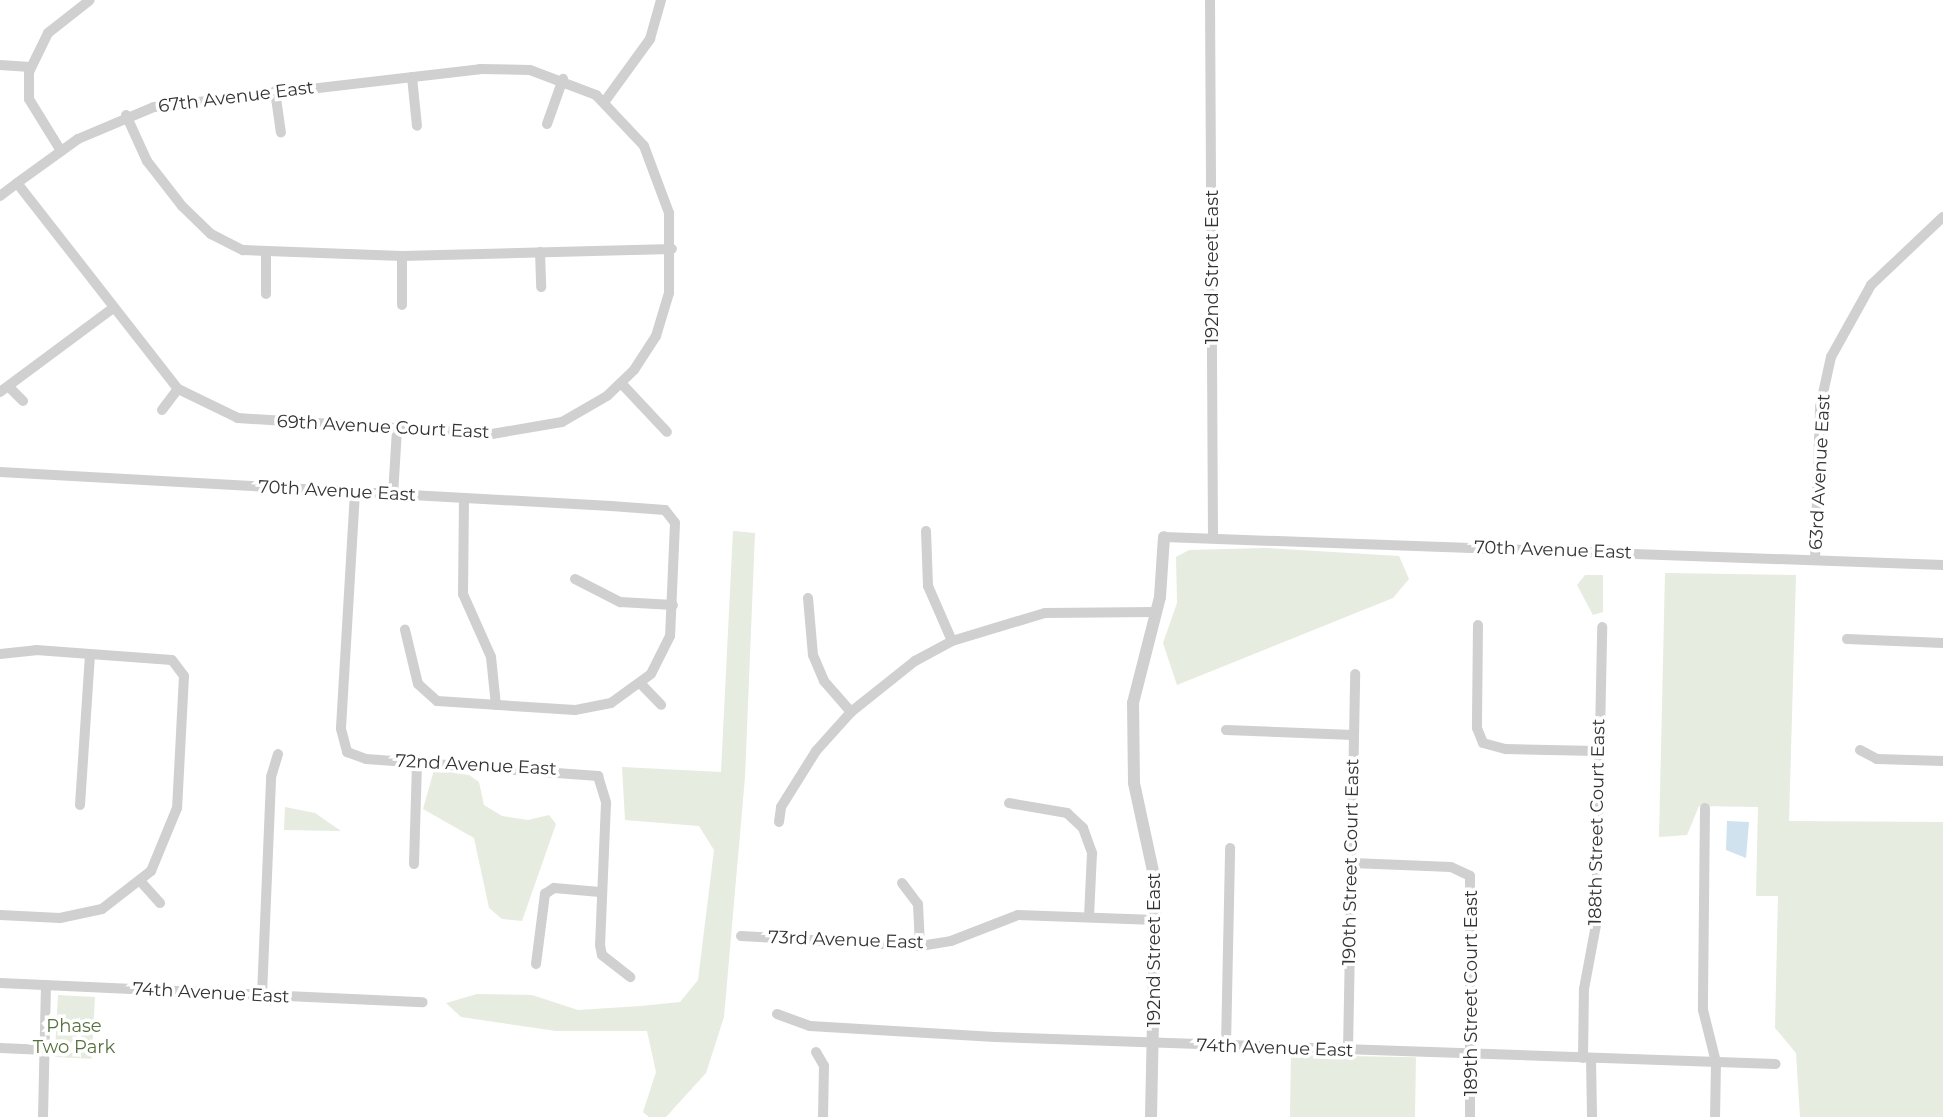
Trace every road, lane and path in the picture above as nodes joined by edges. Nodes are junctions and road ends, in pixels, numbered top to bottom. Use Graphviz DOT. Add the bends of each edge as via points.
graph roads {
  1 [pos="90,0"];
  2 [pos="661,0"];
  3 [pos="1210,0"];
  4 [pos="0,65"];
  5 [pos="30,67"];
  6 [pos="412,76"];
  7 [pos="563,79"];
  8 [pos="275,91"];
  9 [pos="605,101"];
  10 [pos="126,115"];
  11 [pos="547,124"];
  12 [pos="417,126"];
  13 [pos="281,133"];
  14 [pos="61,151"];
  15 [pos="17,183"];
  16 [pos="0,196"];
  17 [pos="1943,217"];
  18 [pos="672,249"];
  19 [pos="540,252"];
  20 [pos="266,254"];
  21 [pos="402,256"];
  22 [pos="541,287"];
  23 [pos="266,294"];
  24 [pos="402,304"];
  25 [pos="113,308"];
  26 [pos="621,383"];
  27 [pos="178,389"];
  28 [pos="5,391"];
  29 [pos="23,401"];
  30 [pos="162,410"];
  31 [pos="397,430"];
  32 [pos="667,432"];
  33 [pos="0,472"];
  34 [pos="355,492"];
  35 [pos="393,495"];
  36 [pos="464,499"];
  37 [pos="926,531"];
  38 [pos="1213,535"];
  39 [pos="1164,537"];
  40 [pos="1815,560"];
  41 [pos="1943,565"];
  42 [pos="575,579"];
  43 [pos="808,598"];
  44 [pos="673,604"];
  45 [pos="1156,612"];
  46 [pos="1478,625"];
  47 [pos="1602,627"];
  48 [pos="405,630"];
  49 [pos="1847,639"];
  50 [pos="952,641"];
  51 [pos="1943,643"];
  52 [pos="0,654"];
  53 [pos="90,654"];
  54 [pos="1354,674"];
  55 [pos="641,684"];
  56 [pos="496,705"];
  57 [pos="661,705"];
  58 [pos="851,712"];
  59 [pos="1226,730"];
  60 [pos="1353,735"];
  61 [pos="1860,750"];
  62 [pos="1598,751"];
  63 [pos="278,754"];
  64 [pos="1943,761"];
  65 [pos="417,763"];
  66 [pos="1009,803"];
  67 [pos="80,805"];
  68 [pos="1705,808"];
  69 [pos="779,822"];
  70 [pos="1230,848"];
  71 [pos="1352,863"];
  72 [pos="414,864"];
  73 [pos="142,883"];
  74 [pos="902,883"];
  75 [pos="600,892"];
  76 [pos="160,903"];
  77 [pos="0,915"];
  78 [pos="1089,916"];
  79 [pos="1156,920"];
  80 [pos="741,936"];
  81 [pos="920,946"];
  82 [pos="536,964"];
  83 [pos="630,977"];
  84 [pos="0,983"];
  85 [pos="46,985"];
  86 [pos="262,995"];
  87 [pos="422,1002"];
  88 [pos="777,1014"];
  89 [pos="1153,1044"];
  90 [pos="1226,1045"];
  91 [pos="0,1048"];
  92 [pos="46,1050"];
  93 [pos="1348,1050"];
  94 [pos="816,1052"];
  95 [pos="1471,1053"];
  96 [pos="1587,1058"];
  97 [pos="1716,1062"];
  98 [pos="1776,1064"];
  99 [pos="43,1117"];
  100 [pos="823,1117"];
  101 [pos="1151,1117"];
  102 [pos="1470,1117"];
  103 [pos="1592,1117"];
  104 [pos="1715,1117"];
  1 -- 5 [label="street" via="48,33"];
  2 -- 9 [label="street" via="650,39"];
  3 -- 38 [label="street, 192nd Street East"];
  4 -- 5 [label="street"];
  5 -- 14 [label="street" via="29,99"];
  6 -- 7 [label="street, 67th Avenue East" via="504,68"];
  6 -- 8 [label="street, 67th Avenue East"];
  6 -- 12 [label="street"];
  7 -- 9 [label="street, 67th Avenue East"];
  7 -- 11 [label="street"];
  8 -- 10 [label="street, 67th Avenue East"];
  8 -- 13 [label="street"];
  9 -- 18 [label="street, 67th Avenue East" via="634,130 655,166"];
  10 -- 14 [label="street, 67th Avenue East"];
  10 -- 20 [label="street" via="143,153 182,206 219,240"];
  14 -- 15 [label="street, 67th Avenue East"];
  15 -- 16 [label="street, 67th Avenue East"];
  15 -- 25 [label="street, 69th Avenue Court East"];
  17 -- 40 [label="street, 63rd Avenue East" via="1871,285 1831,357 1820,407"];
  18 -- 19 [label="street"];
  18 -- 26 [label="street, 69th Avenue Court East" via="660,324"];
  19 -- 21 [label="street"];
  19 -- 22 [label="street"];
  20 -- 21 [label="street"];
  20 -- 23 [label="street"];
  21 -- 24 [label="street"];
  25 -- 27 [label="street, 69th Avenue Court East"];
  25 -- 28 [label="street"];
  26 -- 31 [label="street, 69th Avenue Court East" via="587,410 539,429"];
  26 -- 32 [label="street"];
  27 -- 30 [label="street"];
  27 -- 31 [label="street, 69th Avenue Court East" via="238,418"];
  28 -- 29 [label="street"];
  31 -- 35 [label="street"];
  33 -- 34 [label="street, 70th Avenue East"];
  34 -- 35 [label="street, 70th Avenue East"];
  34 -- 65 [label="street, 72nd Avenue East" via="341,729 346,748 366,760"];
  35 -- 36 [label="street, 70th Avenue East"];
  36 -- 44 [label="street, 70th Avenue East" via="672,514"];
  36 -- 56 [label="street" via="463,594 491,657"];
  37 -- 50 [label="street" via="928,586"];
  38 -- 39 [label="street, 70th Avenue East"];
  38 -- 40 [label="street, 70th Avenue East"];
  39 -- 45 [label="street, 192nd Street East"];
  40 -- 41 [label="street, 70th Avenue East"];
  42 -- 44 [label="street" via="620,602"];
  43 -- 58 [label="street" via="813,655 824,681"];
  44 -- 55 [label="street" via="670,636"];
  45 -- 50 [label="street" via="1045,613"];
  45 -- 79 [label="street, 192nd Street East" via="1136,682 1133,753 1136,795 1153,855"];
  46 -- 62 [label="street" via="1481,739 1498,749"];
  47 -- 62 [label="street, 188th Street Court East"];
  48 -- 56 [label="street" via="421,690 437,701"];
  49 -- 51 [label="street"];
  50 -- 58 [label="street" via="889,679"];
  52 -- 53 [label="street"];
  53 -- 67 [label="street"];
  53 -- 73 [label="street" via="178,663 184,685 177,808 163,852"];
  54 -- 60 [label="street, 190th Street Court East"];
  55 -- 56 [label="street" via="590,709"];
  55 -- 57 [label="street"];
  58 -- 69 [label="street" via="797,779"];
  59 -- 60 [label="street"];
  60 -- 71 [label="street, 190th Street Court East"];
  61 -- 64 [label="street" via="1877,759"];
  62 -- 96 [label="street, 188th Street Court East" via="1596,925 1584,989"];
  63 -- 86 [label="street" via="271,777"];
  65 -- 72 [label="street"];
  65 -- 75 [label="street, 72nd Avenue East" via="585,771 604,785"];
  66 -- 78 [label="street" via="1067,813 1083,828 1092,853"];
  68 -- 97 [label="street" via="1703,1010"];
  70 -- 90 [label="street"];
  71 -- 93 [label="street, 190th Street Court East"];
  71 -- 95 [label="street, 189th Street Court East" via="1465,870 1474,895"];
  73 -- 76 [label="street"];
  73 -- 77 [label="street" via="81,914"];
  74 -- 81 [label="street" via="918,904"];
  75 -- 82 [label="street" via="554,888 544,896"];
  75 -- 83 [label="street" via="602,955"];
  78 -- 79 [label="street, 73rd Avenue East"];
  78 -- 81 [label="street, 73rd Avenue East" via="1018,915 951,941"];
  79 -- 89 [label="street, 192nd Street East"];
  80 -- 81 [label="street, 73rd Avenue East"];
  84 -- 85 [label="street, 74th Avenue East"];
  85 -- 86 [label="street, 74th Avenue East"];
  85 -- 92 [label="street"];
  86 -- 87 [label="street, 74th Avenue East"];
  88 -- 89 [label="street, 74th Avenue East" via="810,1026"];
  89 -- 90 [label="street, 74th Avenue East"];
  89 -- 101 [label="street, 192nd Street East"];
  90 -- 93 [label="street, 74th Avenue East"];
  91 -- 92 [label="street"];
  92 -- 99 [label="street"];
  93 -- 95 [label="street, 74th Avenue East"];
  94 -- 100 [label="street" via="824,1066"];
  95 -- 96 [label="street, 74th Avenue East"];
  95 -- 102 [label="street, 189th Street Court East"];
  96 -- 97 [label="street, 74th Avenue East"];
  96 -- 103 [label="street, 188th Street Court East"];
  97 -- 98 [label="street, 74th Avenue East"];
  97 -- 104 [label="street"];
}
